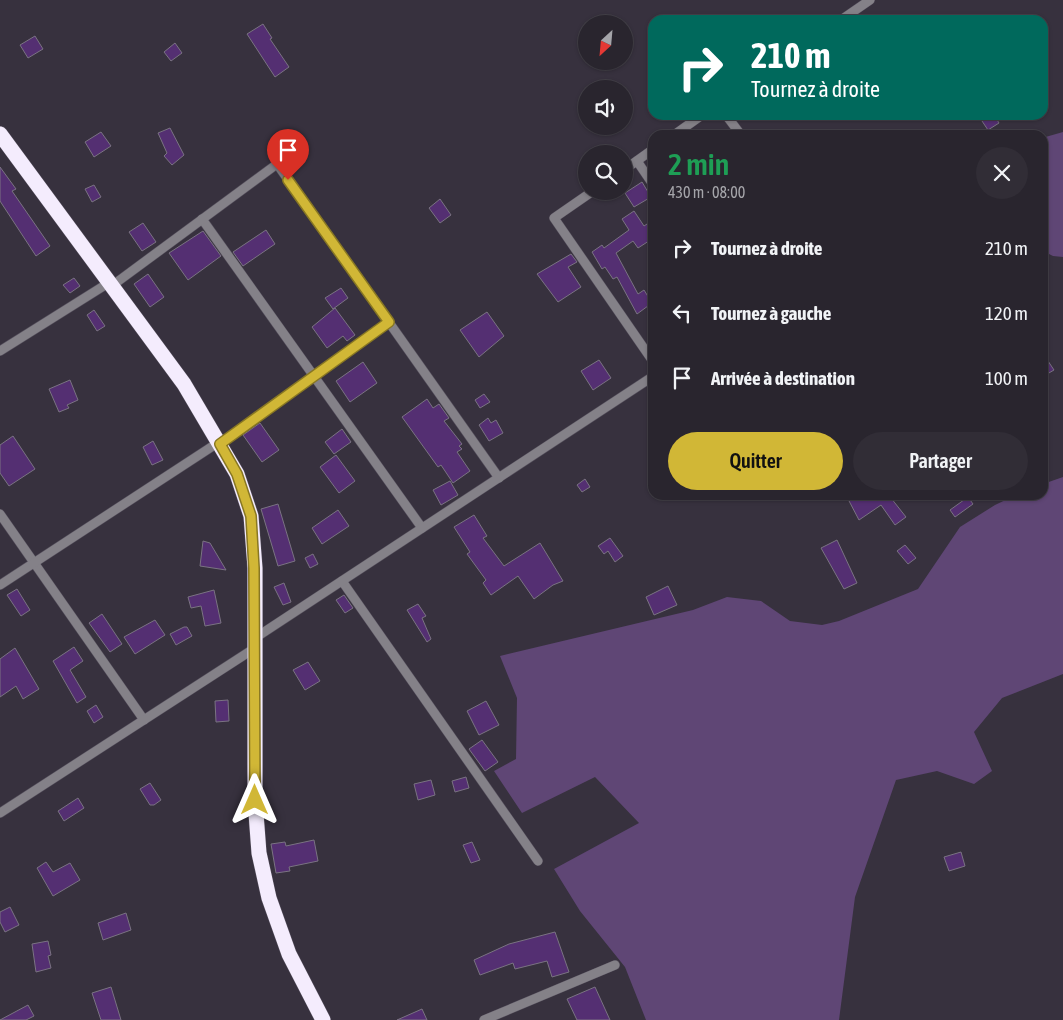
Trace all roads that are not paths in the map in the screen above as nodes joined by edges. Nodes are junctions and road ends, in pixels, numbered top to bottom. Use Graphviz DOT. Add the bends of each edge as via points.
graph roads {
  1 [pos="870,0"];
  2 [pos="848,15"];
  3 [pos="695,120"];
  4 [pos="681,130"];
  5 [pos="0,134"];
  6 [pos="648,153"];
  7 [pos="637,160"];
  8 [pos="633,163"];
  9 [pos="648,177"];
  10 [pos="580,200"];
  11 [pos="202,219"];
  12 [pos="111,283"];
  13 [pos="389,322"];
  14 [pos="0,351"];
  15 [pos="648,354"];
  16 [pos="313,377"];
  17 [pos="648,380"];
  18 [pos="219,443"];
  19 [pos="499,478"];
  20 [pos="0,514"];
  21 [pos="422,528"];
  22 [pos="33,562"];
  23 [pos="342,581"];
  24 [pos="0,585"];
  25 [pos="255,643"];
  26 [pos="144,720"];
  27 [pos="0,813"];
  28 [pos="538,861"];
  29 [pos="615,965"];
  30 [pos="324,1020"];
  31 [pos="484,1020"];
  1 -- 2 [label="street"];
  3 -- 4 [label="street"];
  5 -- 12 [label="highway"];
  6 -- 7 [label="street"];
  7 -- 8 [label="street"];
  7 -- 9 [label="street"];
  10 -- 15 [label="street" via="554,218"];
  11 -- 12 [label="street"];
  11 -- 13 [label="street" via="277,164"];
  11 -- 16 [label="street"];
  12 -- 14 [label="street"];
  12 -- 18 [label="highway" via="184,384"];
  13 -- 16 [label="street"];
  13 -- 19 [label="street"];
  16 -- 18 [label="street"];
  16 -- 21 [label="street"];
  17 -- 19 [label="street"];
  18 -- 22 [label="street"];
  18 -- 25 [label="highway" via="237,474 251,516"];
  19 -- 21 [label="street"];
  20 -- 22 [label="street"];
  21 -- 23 [label="street"];
  22 -- 24 [label="street"];
  22 -- 26 [label="street"];
  23 -- 25 [label="street"];
  23 -- 28 [label="street"];
  25 -- 26 [label="street"];
  25 -- 30 [label="highway" via="255,800 259,852 269,898 288,954"];
  26 -- 27 [label="street"];
  29 -- 31 [label="street"];
}
